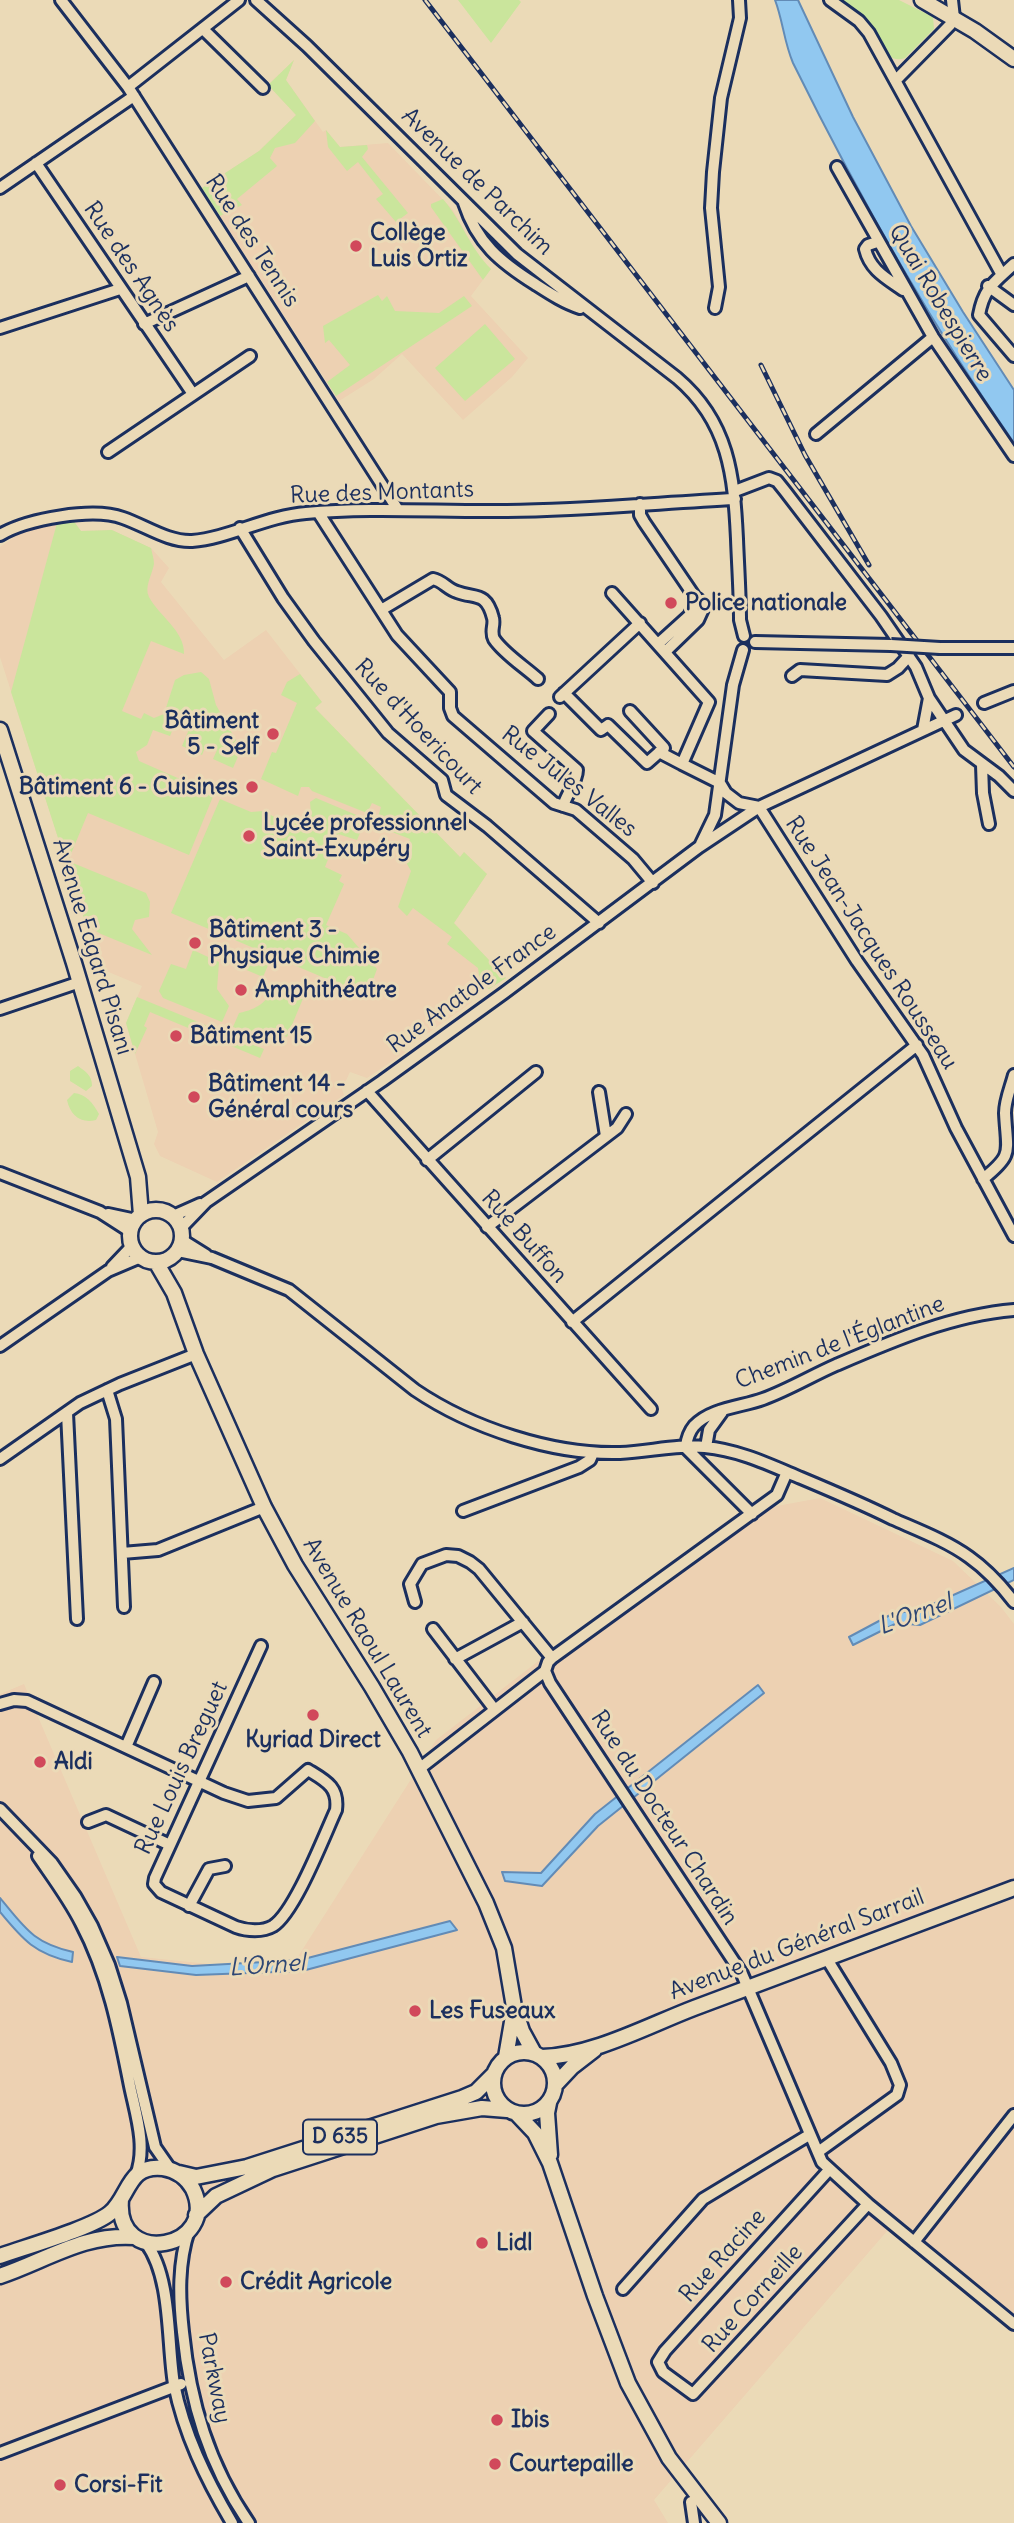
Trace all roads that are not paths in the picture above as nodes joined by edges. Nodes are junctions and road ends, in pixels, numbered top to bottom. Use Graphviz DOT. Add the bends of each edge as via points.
graph roads {
  1 [pos="61,0"];
  2 [pos="239,0"];
  3 [pos="256,0"];
  4 [pos="830,0"];
  5 [pos="922,0"];
  6 [pos="951,0"];
  7 [pos="740,1"];
  8 [pos="954,18"];
  9 [pos="203,29"];
  10 [pos="1014,59"];
  11 [pos="895,80"];
  12 [pos="264,88"];
  13 [pos="131,92"];
  14 [pos="36,163"];
  15 [pos="836,167"];
  16 [pos="0,188"];
  17 [pos="463,200"];
  18 [pos="877,242"];
  19 [pos="1014,264"];
  20 [pos="1002,275"];
  21 [pos="249,276"];
  22 [pos="988,286"];
  23 [pos="120,289"];
  24 [pos="907,293"];
  25 [pos="1014,305"];
  26 [pos="715,308"];
  27 [pos="591,311"];
  28 [pos="144,324"];
  29 [pos="0,328"];
  30 [pos="933,337"];
  31 [pos="250,356"];
  32 [pos="1014,356"];
  33 [pos="193,394"];
  34 [pos="816,434"];
  35 [pos="108,452"];
  36 [pos="1014,456"];
  37 [pos="735,495"];
  38 [pos="640,504"];
  39 [pos="398,510"];
  40 [pos="318,512"];
  41 [pos="240,528"];
  42 [pos="0,535"];
  43 [pos="612,593"];
  44 [pos="381,610"];
  45 [pos="640,623"];
  46 [pos="744,636"];
  47 [pos="755,642"];
  48 [pos="662,648"];
  49 [pos="1014,648"];
  50 [pos="743,650"];
  51 [pos="909,656"];
  52 [pos="792,676"];
  53 [pos="538,679"];
  54 [pos="1014,691"];
  55 [pos="929,698"];
  56 [pos="984,704"];
  57 [pos="630,711"];
  58 [pos="549,714"];
  59 [pos="956,715"];
  60 [pos="943,721"];
  61 [pos="0,730"];
  62 [pos="923,730"];
  63 [pos="659,752"];
  64 [pos="682,764"];
  65 [pos="982,765"];
  66 [pos="720,783"];
  67 [pos="1014,790"];
  68 [pos="563,806"];
  69 [pos="759,807"];
  70 [pos="989,824"];
  71 [pos="699,847"];
  72 [pos="653,883"];
  73 [pos="599,923"];
  74 [pos="80,982"];
  75 [pos="0,1009"];
  76 [pos="916,1045"];
  77 [pos="536,1072"];
  78 [pos="1014,1075"];
  79 [pos="367,1091"];
  80 [pos="600,1092"];
  81 [pos="626,1114"];
  82 [pos="606,1136"];
  83 [pos="427,1160"];
  84 [pos="0,1172"];
  85 [pos="983,1179"];
  86 [pos="487,1227"];
  87 [pos="139,1230"];
  88 [pos="1014,1236"];
  89 [pos="177,1238"];
  90 [pos="156,1262"];
  91 [pos="174,1293"];
  92 [pos="1014,1310"];
  93 [pos="572,1322"];
  94 [pos="0,1346"];
  95 [pos="196,1354"];
  96 [pos="107,1390"];
  97 [pos="650,1409"];
  98 [pos="723,1409"];
  99 [pos="67,1413"];
  100 [pos="685,1446"];
  101 [pos="706,1447"];
  102 [pos="593,1453"];
  103 [pos="0,1459"];
  104 [pos="787,1472"];
  105 [pos="264,1507"];
  106 [pos="463,1511"];
  107 [pos="752,1514"];
  108 [pos="122,1553"];
  109 [pos="1011,1598"];
  110 [pos="415,1602"];
  111 [pos="124,1607"];
  112 [pos="77,1619"];
  113 [pos="523,1622"];
  114 [pos="433,1629"];
  115 [pos="261,1646"];
  116 [pos="552,1658"];
  117 [pos="455,1659"];
  118 [pos="545,1671"];
  119 [pos="154,1682"];
  120 [pos="0,1704"];
  121 [pos="495,1710"];
  122 [pos="126,1747"];
  123 [pos="419,1769"];
  124 [pos="200,1782"];
  125 [pos="0,1809"];
  126 [pos="88,1822"];
  127 [pos="18,1828"];
  128 [pos="170,1844"];
  129 [pos="225,1866"];
  130 [pos="1014,1888"];
  131 [pos="189,1906"];
  132 [pos="827,1959"];
  133 [pos="749,1988"];
  134 [pos="514,2007"];
  135 [pos="597,2047"];
  136 [pos="538,2055"];
  137 [pos="506,2057"];
  138 [pos="494,2075"];
  139 [pos="556,2084"];
  140 [pos="549,2103"];
  141 [pos="512,2112"];
  142 [pos="1014,2115"];
  143 [pos="809,2135"];
  144 [pos="818,2152"];
  145 [pos="551,2163"];
  146 [pos="829,2170"];
  147 [pos="175,2172"];
  148 [pos="136,2175"];
  149 [pos="121,2200"];
  150 [pos="868,2204"];
  151 [pos="196,2215"];
  152 [pos="189,2230"];
  153 [pos="140,2240"];
  154 [pos="914,2242"];
  155 [pos="0,2256"];
  156 [pos="0,2276"];
  157 [pos="623,2289"];
  158 [pos="1014,2324"];
  159 [pos="663,2372"];
  160 [pos="190,2381"];
  161 [pos="175,2387"];
  162 [pos="0,2453"];
  163 [pos="668,2458"];
  164 [pos="691,2502"];
  165 [pos="232,2523"];
  166 [pos="249,2523"];
  167 [pos="694,2523"];
  168 [pos="707,2523"];
  169 [pos="719,2523"];
  1 -- 13 [label="street, Rue des Tennis"];
  2 -- 9 [label="street"];
  3 -- 17 [label="street, Avenue de Parchim"];
  4 -- 11 [label="street" via="869,33"];
  5 -- 8 [label="main road"];
  6 -- 8 [label="street"];
  7 -- 26 [label="street" via="721,98 713,172 711,208 719,287"];
  8 -- 10 [label="main road"];
  8 -- 11 [label="street"];
  9 -- 12 [label="street"];
  9 -- 13 [label="street"];
  11 -- 20 [label="street"];
  13 -- 14 [label="street"];
  13 -- 21 [label="street, Rue des Tennis"];
  14 -- 16 [label="street"];
  14 -- 23 [label="street, Rue des Agnès"];
  15 -- 18 [label="street, Quai Robespierre"];
  17 -- 27 [label="street, Avenue de Parchim" via="517,254"];
  17 -- 27 [label="street" via="477,234 494,255 550,293"];
  18 -- 24 [label="street, Quai Robespierre"];
  18 -- 24 [label="street" via="865,249 871,264"];
  19 -- 20 [label="street"];
  20 -- 22 [label="street"];
  21 -- 28 [label="street"];
  21 -- 39 [label="street, Rue des Tennis"];
  22 -- 25 [label="street"];
  22 -- 32 [label="street" via="979,315"];
  23 -- 28 [label="street, Rue des Agnès"];
  23 -- 29 [label="street"];
  24 -- 30 [label="street, Quai Robespierre"];
  27 -- 37 [label="street, Avenue de Parchim" via="698,399 722,440"];
  28 -- 33 [label="street, Rue des Agnès"];
  30 -- 34 [label="street"];
  30 -- 36 [label="street, Quai Robespierre"];
  31 -- 33 [label="street"];
  33 -- 35 [label="street"];
  37 -- 38 [label="street, Rue des Montants"];
  37 -- 46 [label="street, Avenue de Parchim"];
  37 -- 51 [label="street, Rue des Montants" via="765,479 777,481"];
  38 -- 39 [label="street, Rue des Montants" via="509,511"];
  38 -- 48 [label="street" via="640,515 698,599"];
  39 -- 40 [label="street, Rue des Montants"];
  40 -- 41 [label="street, Rue des Montants"];
  40 -- 44 [label="street, Rue Jules Valles"];
  41 -- 42 [label="street, Rue des Montants" via="177,541 111,514 89,512"];
  41 -- 73 [label="street, Rue d'Hoericourt" via="314,641 388,733 442,780 446,795"];
  43 -- 45 [label="street"];
  44 -- 53 [label="street" via="433,579 457,593 475,594 493,616 496,641"];
  44 -- 68 [label="street, Rue Jules Valles" via="397,635 450,692 453,716"];
  45 -- 48 [label="street"];
  45 -- 63 [label="street" via="562,695 601,730 608,725 646,763"];
  46 -- 47 [label="street"];
  46 -- 50 [label="street" via="740,641"];
  47 -- 49 [label="street, bridge"];
  47 -- 50 [label="street" via="752,649"];
  48 -- 64 [label="street" via="709,702"];
  50 -- 66 [label="street" via="733,685"];
  51 -- 52 [label="street" via="887,675 800,670"];
  51 -- 55 [label="street, Rue des Montants"];
  54 -- 56 [label="street"];
  55 -- 60 [label="street, Rue des Montants"];
  55 -- 62 [label="street"];
  57 -- 63 [label="street" via="664,748"];
  58 -- 68 [label="street" via="533,732 577,770"];
  59 -- 60 [label="street, Rue Anatole France"];
  60 -- 62 [label="street, Rue Anatole France"];
  60 -- 65 [label="street, Rue des Montants" via="964,750"];
  61 -- 74 [label="main road, Avenue Edgard Pisani"];
  62 -- 69 [label="street, Rue Anatole France"];
  63 -- 64 [label="street"];
  64 -- 66 [label="street"];
  65 -- 67 [label="street, Rue des Montants"];
  65 -- 70 [label="street"];
  66 -- 69 [label="street" via="739,803"];
  66 -- 71 [label="street" via="711,826"];
  68 -- 72 [label="street, Rue Jules Valles" via="576,810 633,859"];
  69 -- 71 [label="street, Rue Anatole France"];
  69 -- 76 [label="street, Rue Jean-Jacques Rousseau"];
  71 -- 72 [label="street, Rue Anatole France"];
  72 -- 73 [label="street, Rue Anatole France"];
  73 -- 79 [label="street, Rue Anatole France"];
  74 -- 75 [label="street"];
  74 -- 87 [label="main road, Avenue Edgard Pisani" via="138,1177"];
  76 -- 85 [label="street, Rue Jean-Jacques Rousseau"];
  76 -- 93 [label="street"];
  77 -- 83 [label="street"];
  78 -- 85 [label="street" via="1005,1105 1012,1158"];
  79 -- 83 [label="street, Rue Buffon"];
  79 -- 89 [label="street, Rue Anatole France" via="206,1202"];
  80 -- 82 [label="street"];
  81 -- 82 [label="street"];
  82 -- 86 [label="street"];
  83 -- 86 [label="street, Rue Buffon"];
  84 -- 87 [label="street"];
  85 -- 88 [label="street, Rue Jean-Jacques Rousseau"];
  86 -- 93 [label="street, Rue Buffon"];
  87 -- 89 [label="main road"];
  87 -- 90 [label="main road"];
  87 -- 94 [label="street" via="108,1271"];
  89 -- 90 [label="main road"];
  89 -- 91 [label="main road, Avenue Raoul Laurent"];
  89 -- 102 [label="street" via="289,1290 436,1405 532,1441"];
  90 -- 91 [label="main road, Avenue Raoul Laurent"];
  91 -- 95 [label="main road, Avenue Raoul Laurent"];
  92 -- 98 [label="street, Chemin de l'Églantine" via="938,1326 835,1365 764,1399"];
  93 -- 97 [label="street, Rue Buffon"];
  95 -- 96 [label="street"];
  95 -- 105 [label="main road, Avenue Raoul Laurent"];
  96 -- 99 [label="street"];
  96 -- 108 [label="street" via="116,1419"];
  98 -- 100 [label="street, Chemin de l'Églantine" via="694,1426"];
  98 -- 101 [label="street" via="709,1430"];
  99 -- 103 [label="street"];
  99 -- 112 [label="street"];
  100 -- 101 [label="street"];
  100 -- 102 [label="street"];
  100 -- 107 [label="street"];
  101 -- 104 [label="street"];
  102 -- 106 [label="street" via="579,1468"];
  104 -- 107 [label="street" via="777,1495"];
  104 -- 109 [label="street" via="968,1556"];
  105 -- 108 [label="street" via="158,1550"];
  105 -- 123 [label="main road, Avenue Raoul Laurent"];
  107 -- 116 [label="street"];
  108 -- 111 [label="street"];
  110 -- 113 [label="street" via="410,1584 422,1564 446,1555 458,1556 479,1569"];
  113 -- 116 [label="street"];
  113 -- 117 [label="street"];
  114 -- 117 [label="street"];
  115 -- 124 [label="street, Rue Louis Breguet"];
  116 -- 118 [label="street"];
  117 -- 121 [label="street"];
  118 -- 121 [label="street"];
  118 -- 133 [label="street, Rue du Docteur Chardin"];
  119 -- 122 [label="street"];
  120 -- 122 [label="street" via="27,1701"];
  121 -- 123 [label="street"];
  122 -- 124 [label="street"];
  123 -- 134 [label="main road, Avenue Raoul Laurent" via="496,1924"];
  124 -- 128 [label="street, Rue Louis Breguet"];
  124 -- 131 [label="street, Rue Louis Breguet" via="238,1799 266,1801 286,1791 308,1770 335,1790 337,1810 288,1911 270,1928 247,1931"];
  125 -- 127 [label="street"];
  126 -- 128 [label="street" via="106,1815"];
  127 -- 147 [label="street" via="52,1863 75,1896 105,1955 121,2003 152,2139"];
  127 -- 148 [label="street" via="69,1901 107,1984 140,2140 142,2156"];
  128 -- 131 [label="street, Rue Louis Breguet" via="154,1884 160,1892"];
  129 -- 131 [label="street" via="209,1869"];
  130 -- 132 [label="main road, Avenue du Général Sarrail"];
  132 -- 133 [label="main road, Avenue du Général Sarrail"];
  132 -- 144 [label="street" via="900,2085 897,2095"];
  133 -- 135 [label="main road, Avenue du Général Sarrail"];
  133 -- 143 [label="street, Rue du Docteur Chardin"];
  134 -- 136 [label="main road, Avenue Raoul Laurent" via="522,2031"];
  134 -- 137 [label="main road, Avenue Raoul Laurent"];
  135 -- 136 [label="main road, Avenue du Général Sarrail"];
  135 -- 139 [label="main road, Avenue du Général Sarrail"];
  136 -- 137 [label="main road" via="519,2052"];
  136 -- 139 [label="main road" via="552,2069"];
  137 -- 138 [label="main road"];
  138 -- 141 [label="main road" via="495,2095"];
  138 -- 147 [label="main road, D 635" via="463,2098 247,2167 195,2177"];
  139 -- 140 [label="main road"];
  140 -- 141 [label="main road" via="531,2114"];
  140 -- 145 [label="main road"];
  141 -- 145 [label="main road" via="535,2133"];
  141 -- 151 [label="main road, D 635" via="482,2108 436,2116 273,2169 216,2196"];
  142 -- 154 [label="street"];
  143 -- 144 [label="street, Rue du Docteur Chardin"];
  143 -- 157 [label="street" via="703,2199"];
  144 -- 146 [label="street, Rue du Docteur Chardin"];
  145 -- 163 [label="main road" via="609,2336"];
  146 -- 150 [label="street, Rue du Docteur Chardin"];
  146 -- 159 [label="street, Rue Racine" via="665,2351 658,2362"];
  147 -- 148 [label="main road" via="154,2168"];
  147 -- 151 [label="main road" via="194,2191"];
  148 -- 149 [label="main road"];
  149 -- 153 [label="main road" via="123,2220"];
  149 -- 155 [label="main road" via="103,2217"];
  150 -- 154 [label="street, Rue du Docteur Chardin"];
  150 -- 159 [label="street, Rue Corneille" via="693,2394"];
  151 -- 152 [label="main road"];
  152 -- 153 [label="main road" via="169,2243"];
  152 -- 160 [label="street, Parkway" via="180,2292"];
  153 -- 156 [label="main road" via="110,2237 81,2243"];
  153 -- 161 [label="street, Parkway" via="158,2265"];
  154 -- 158 [label="street, Rue du Docteur Chardin"];
  160 -- 161 [label="street"];
  160 -- 166 [label="street, Parkway" via="207,2446"];
  161 -- 162 [label="street"];
  161 -- 165 [label="street, Parkway" via="193,2449"];
  163 -- 164 [label="main road"];
  163 -- 169 [label="main road"];
  164 -- 167 [label="street"];
  164 -- 168 [label="main road"];
}
